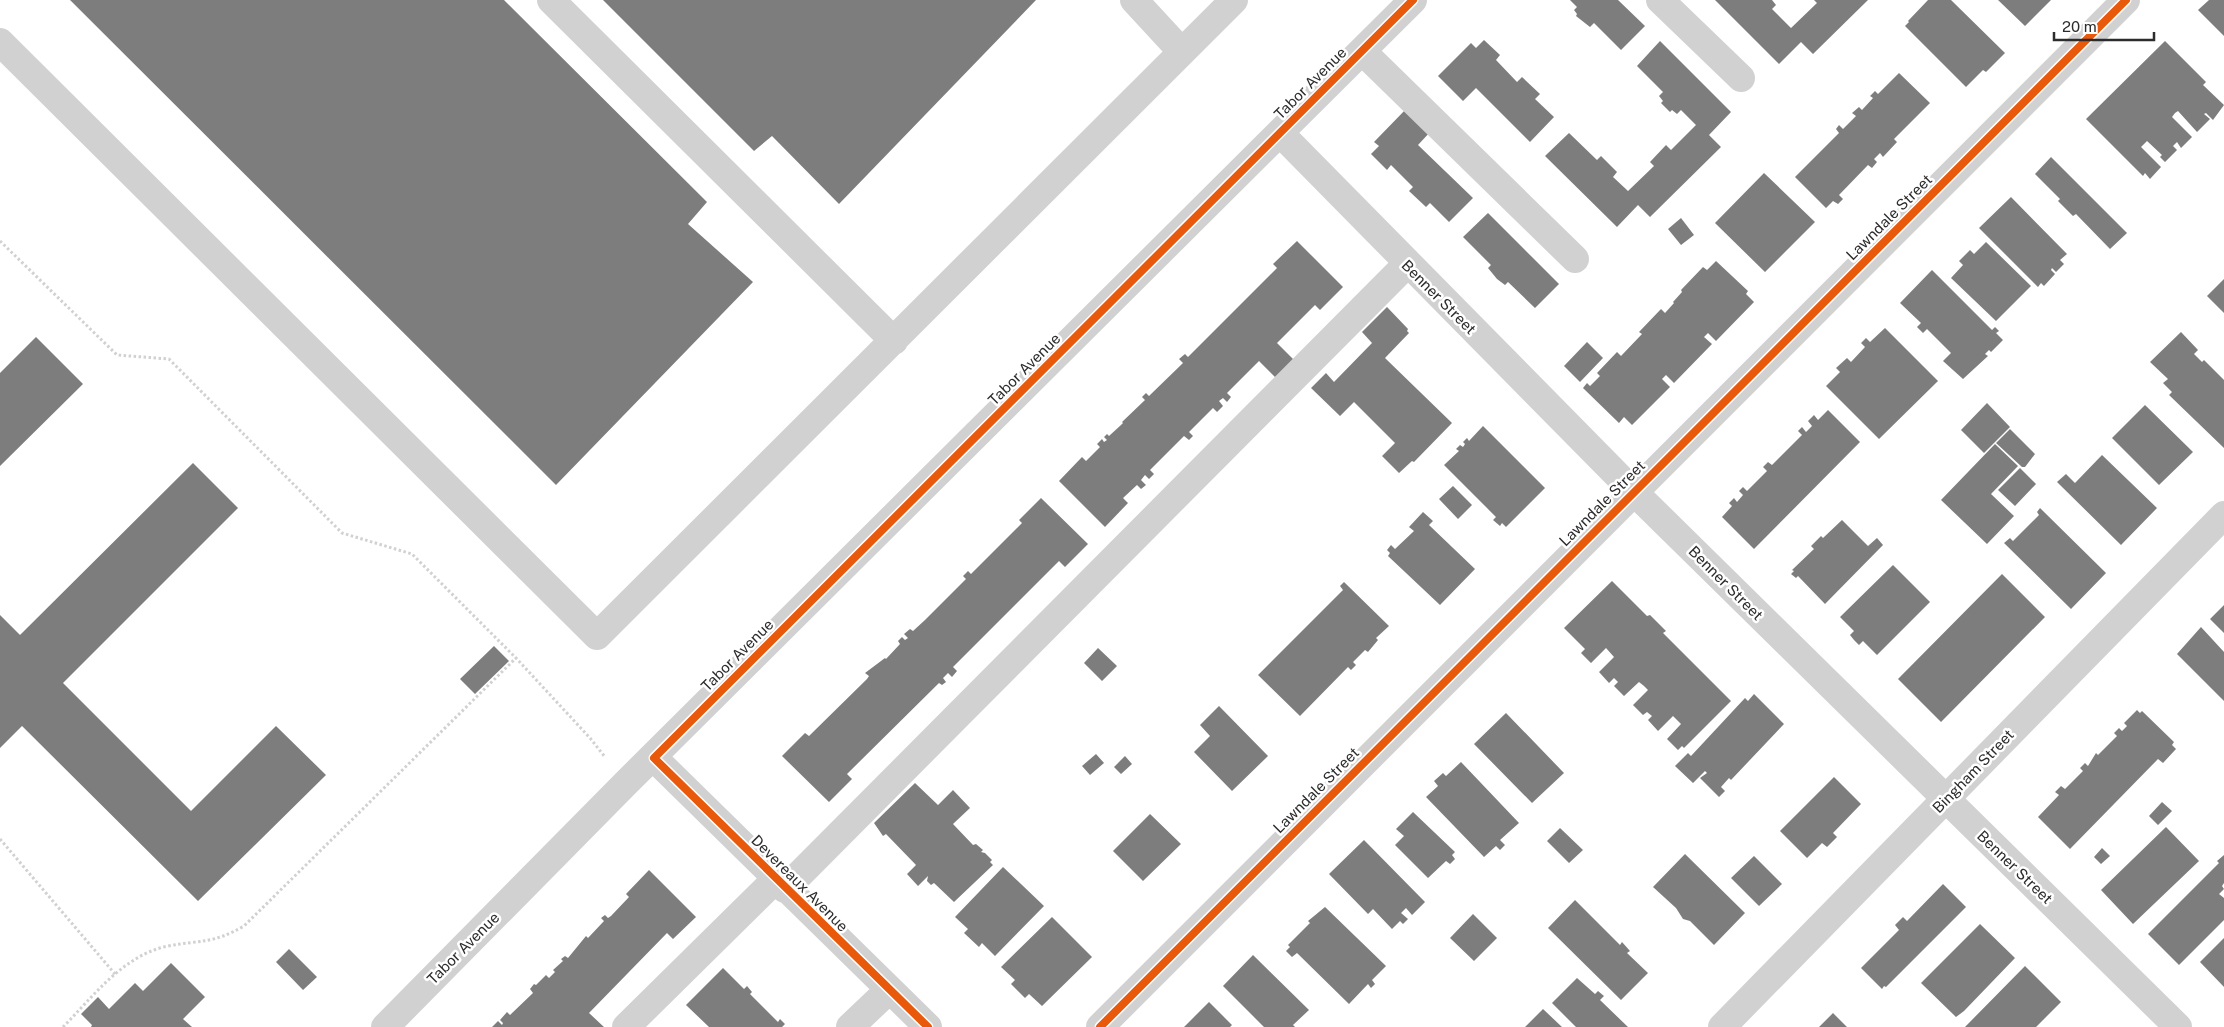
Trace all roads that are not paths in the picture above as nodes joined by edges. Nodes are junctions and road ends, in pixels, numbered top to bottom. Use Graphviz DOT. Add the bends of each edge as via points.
graph roads {
  1 [pos="550,0"];
  2 [pos="1134,0"];
  3 [pos="1234,0"];
  4 [pos="1414,0"];
  5 [pos="1660,0"];
  6 [pos="2126,0"];
  7 [pos="0,42"];
  8 [pos="1362,51"];
  9 [pos="1182,52"];
  10 [pos="1741,78"];
  11 [pos="1280,133"];
  12 [pos="1575,260"];
  13 [pos="1407,264"];
  14 [pos="894,341"];
  15 [pos="1633,491"];
  16 [pos="2224,515"];
  17 [pos="654,758"];
  18 [pos="1946,799"];
  19 [pos="780,884"];
  20 [pos="889,990"];
  21 [pos="641,1022"];
  22 [pos="385,1027"];
  23 [pos="850,1027"];
  24 [pos="928,1027"];
  25 [pos="1100,1027"];
  26 [pos="1722,1027"];
  27 [pos="2178,1027"];
  1 -- 14 [label="street"];
  2 -- 9 [label="street"];
  3 -- 9 [label="street"];
  4 -- 8 [label="street, Tabor Avenue"];
  5 -- 10 [label="street"];
  6 -- 15 [label="street, Lawndale Street"];
  7 -- 14 [label="street" via="597,636"];
  8 -- 11 [label="street, Tabor Avenue"];
  8 -- 12 [label="street"];
  9 -- 14 [label="street"];
  11 -- 13 [label="street, Benner Street"];
  11 -- 17 [label="street, Tabor Avenue"];
  13 -- 15 [label="street, Benner Street"];
  13 -- 19 [label="street"];
  15 -- 18 [label="street, Benner Street"];
  15 -- 25 [label="street, Lawndale Street"];
  16 -- 18 [label="street, Bingham Street"];
  17 -- 19 [label="street, Devereaux Avenue"];
  17 -- 22 [label="street, Tabor Avenue"];
  18 -- 26 [label="street, Bingham Street"];
  18 -- 27 [label="street, Benner Street"];
  19 -- 20 [label="street, Devereaux Avenue"];
  19 -- 21 [label="street"];
  20 -- 23 [label="street"];
  20 -- 24 [label="street, Devereaux Avenue"];
}
